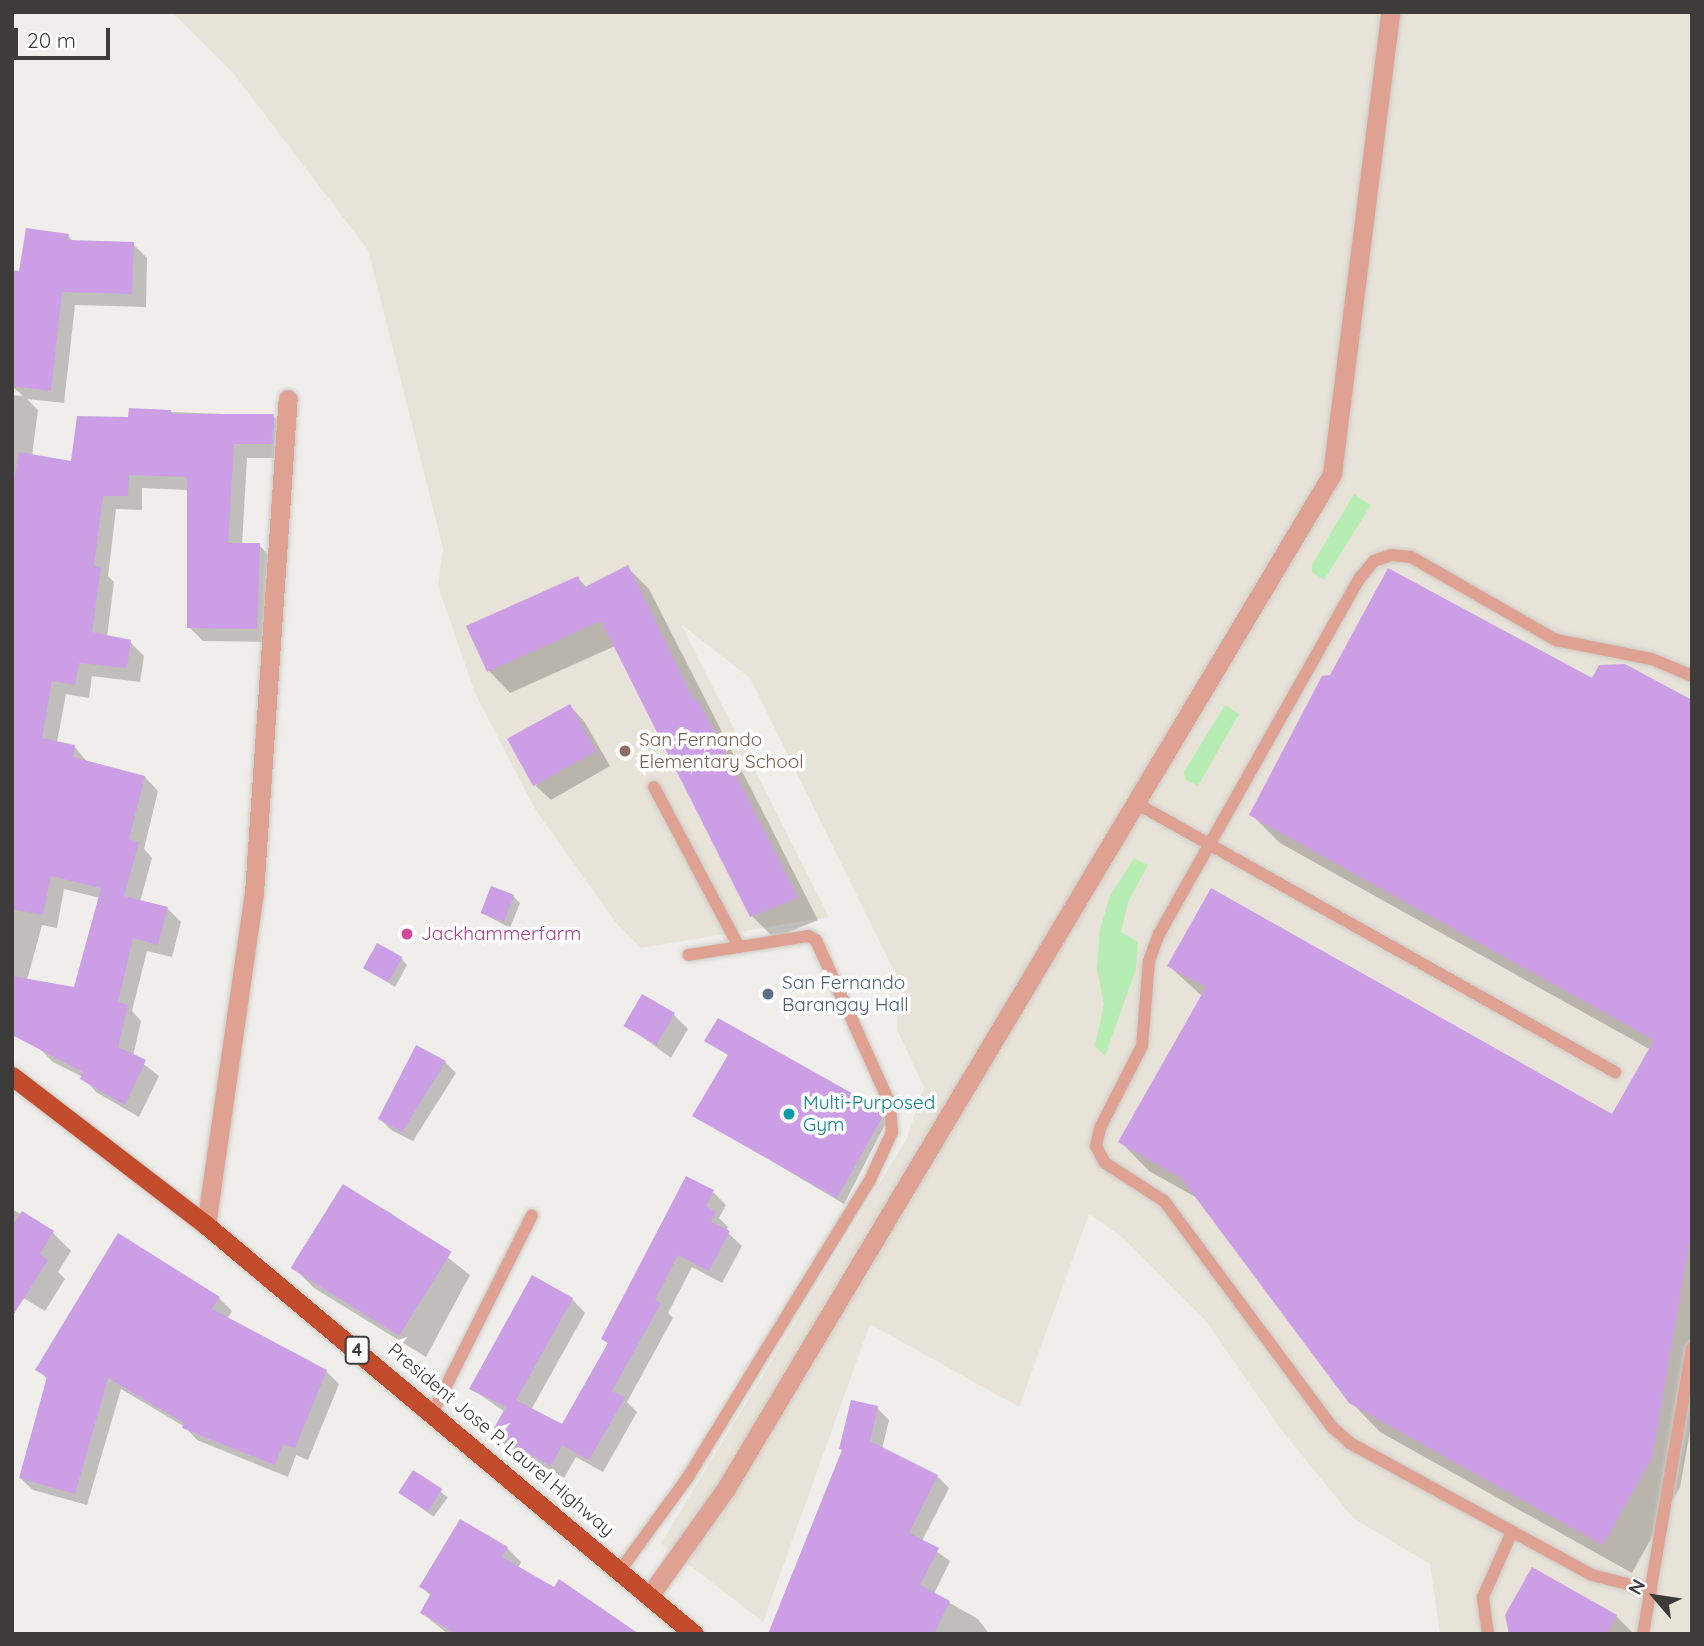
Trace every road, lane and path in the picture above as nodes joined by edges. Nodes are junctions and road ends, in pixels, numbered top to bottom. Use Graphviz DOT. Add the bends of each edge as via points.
graph roads {
  1 [pos="1390,12"];
  2 [pos="288,399"];
  3 [pos="1692,676"];
  4 [pos="654,787"];
  5 [pos="1134,802"];
  6 [pos="1210,844"];
  7 [pos="739,947"];
  8 [pos="688,955"];
  9 [pos="1615,1072"];
  10 [pos="12,1076"];
  11 [pos="532,1214"];
  12 [pos="206,1225"];
  13 [pos="1692,1348"];
  14 [pos="433,1412"];
  15 [pos="1512,1532"];
  16 [pos="621,1569"];
  17 [pos="1651,1590"];
  18 [pos="650,1595"];
  19 [pos="694,1634"];
  20 [pos="1488,1634"];
  21 [pos="1643,1634"];
  1 -- 5 [label="street" via="1335,465 1322,494"];
  2 -- 12 [label="street" via="254,893"];
  3 -- 6 [label="lane" via="1652,659 1568,645 1422,562 1401,555 1383,557 1360,578"];
  4 -- 7 [label="lane"];
  5 -- 6 [label="lane"];
  5 -- 18 [label="street" via="942,1134 725,1490"];
  6 -- 9 [label="lane"];
  6 -- 15 [label="lane" via="1152,949 1142,1046 1100,1129 1099,1155 1164,1201 1341,1436"];
  7 -- 8 [label="lane"];
  7 -- 16 [label="lane" via="808,936 816,940 890,1104 892,1132 870,1180 688,1477"];
  10 -- 12 [label="highway, President Jose P. Laurel Highway / 4"];
  11 -- 14 [label="lane"];
  12 -- 14 [label="highway, President Jose P. Laurel Highway / 4"];
  13 -- 17 [label="lane"];
  14 -- 16 [label="highway, President Jose P. Laurel Highway / 4"];
  15 -- 17 [label="lane" via="1592,1575"];
  15 -- 20 [label="lane" via="1483,1598"];
  16 -- 18 [label="highway, President Jose P. Laurel Highway / 4"];
  17 -- 21 [label="lane"];
  18 -- 19 [label="highway, President Jose P. Laurel Highway / 4"];
}
